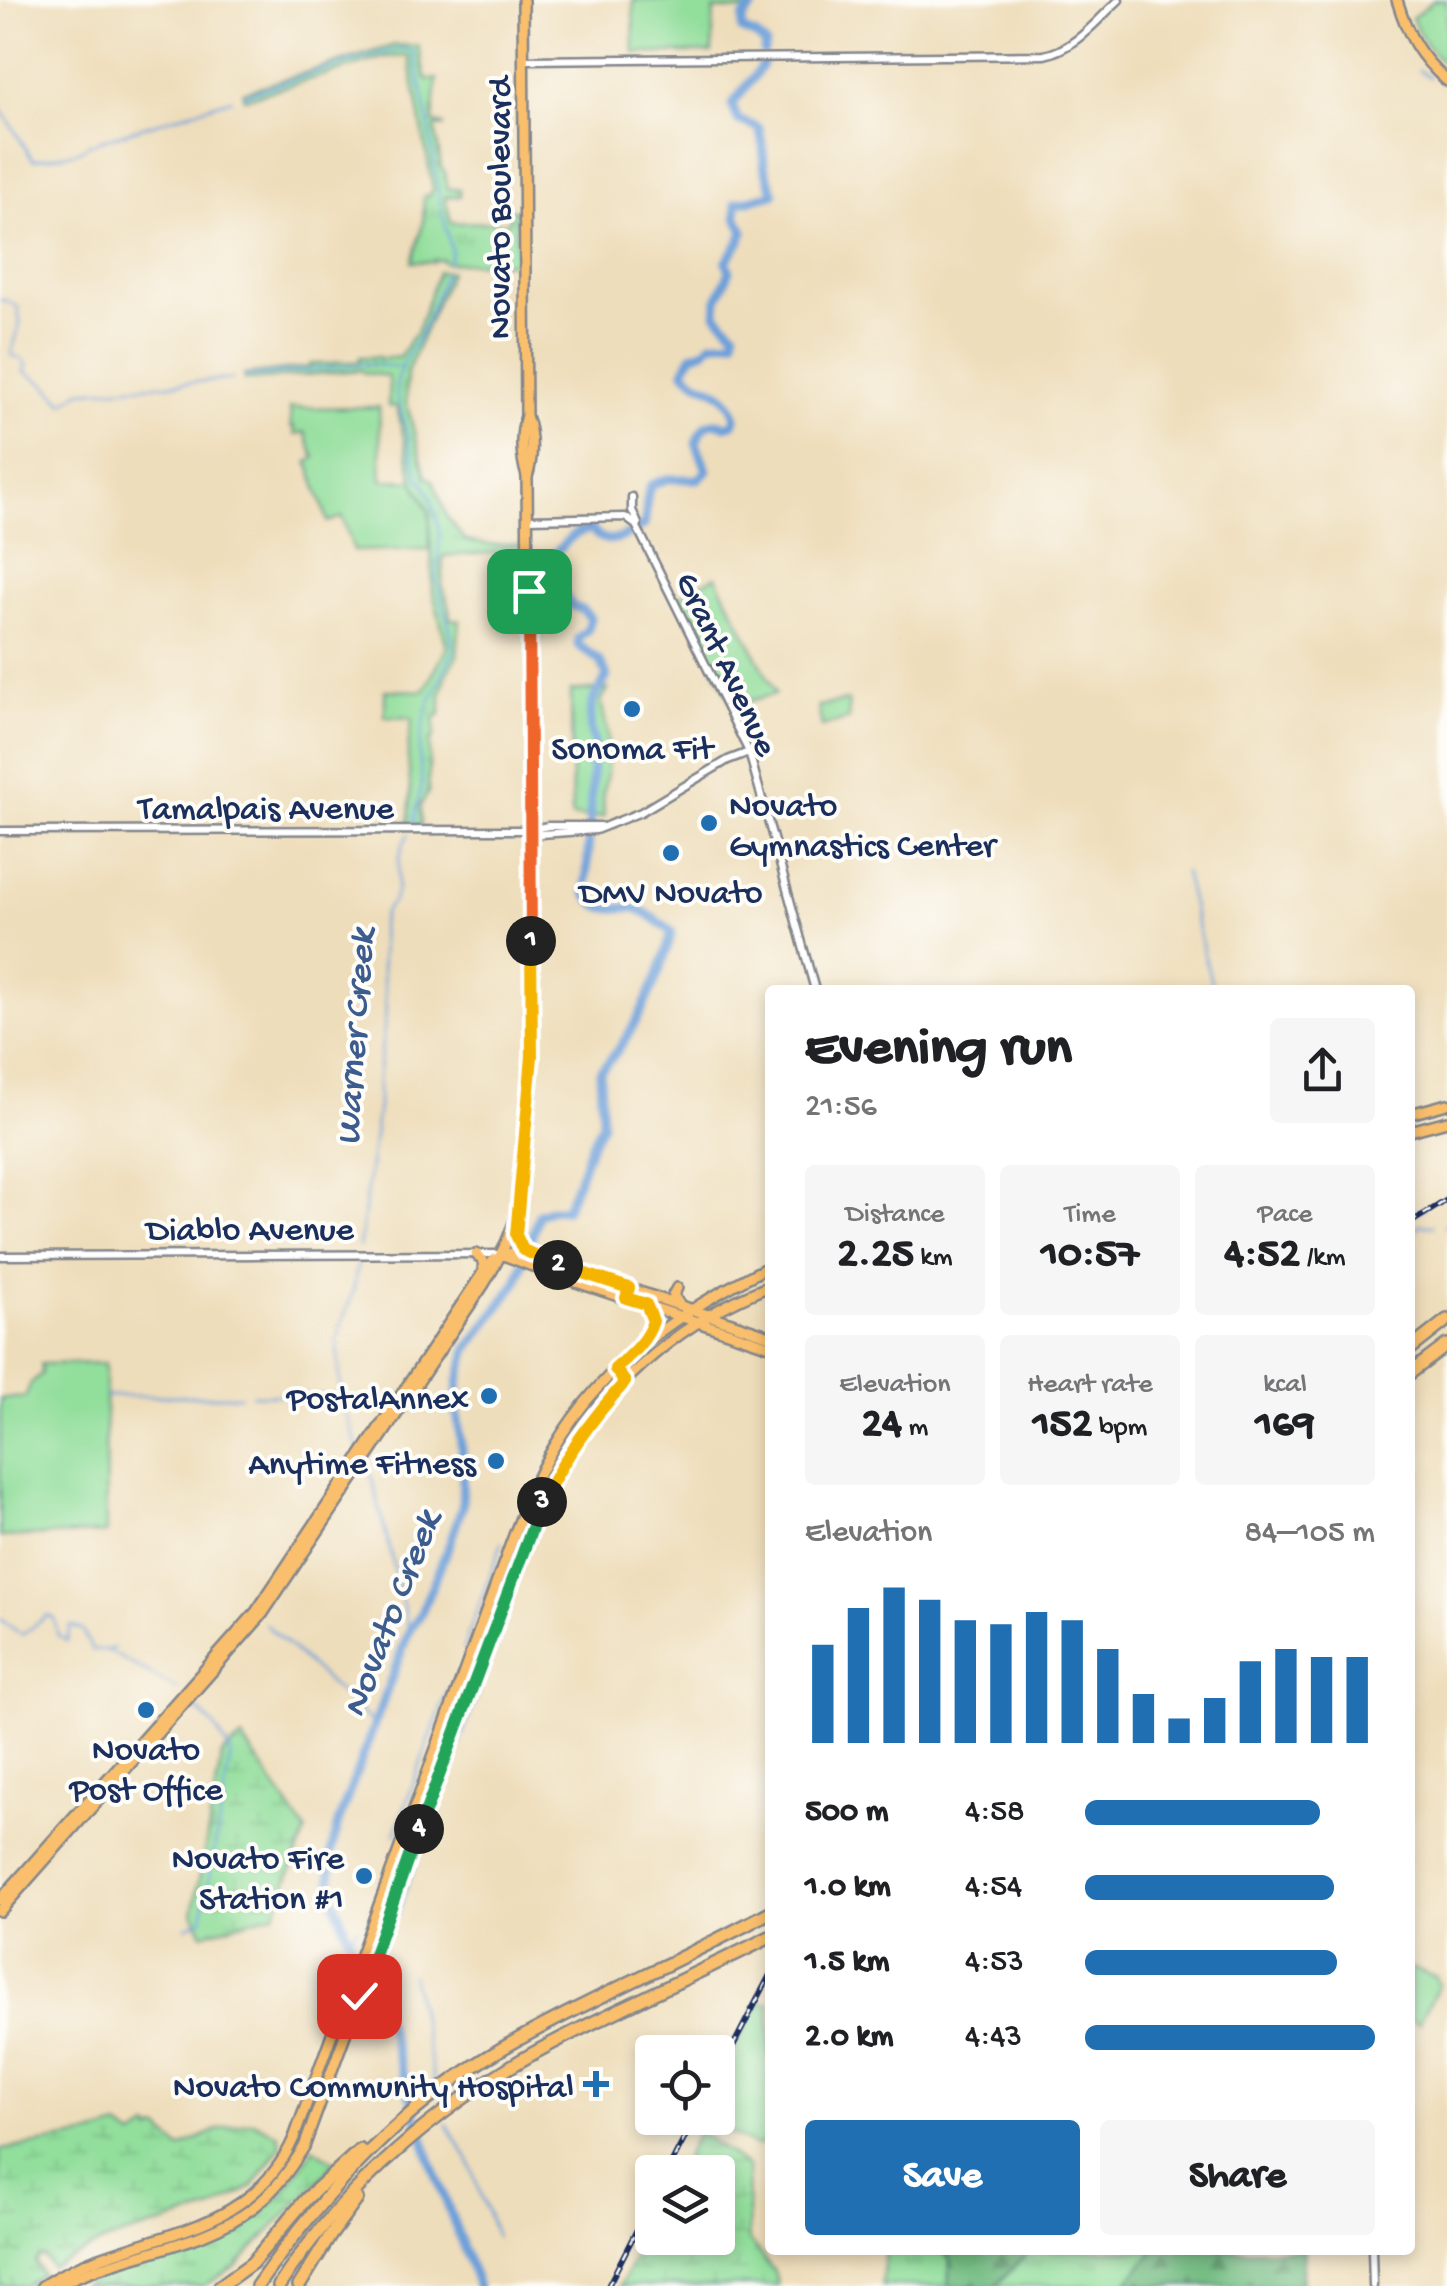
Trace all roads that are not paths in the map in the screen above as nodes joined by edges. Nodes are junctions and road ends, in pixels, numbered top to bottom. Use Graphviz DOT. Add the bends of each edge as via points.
graph roads {
  1 [pos="523,0"];
  2 [pos="1118,0"];
  3 [pos="1397,0"];
  4 [pos="524,60"];
  5 [pos="1447,81"];
  6 [pos="632,497"];
  7 [pos="528,520"];
  8 [pos="638,526"];
  9 [pos="748,752"];
  10 [pos="532,830"];
  11 [pos="0,832"];
  12 [pos="814,985"];
  13 [pos="1447,1104"];
  14 [pos="1415,1113"];
  15 [pos="1447,1121"];
  16 [pos="1415,1130"];
  17 [pos="516,1216"];
  18 [pos="476,1254"];
  19 [pos="500,1254"];
  20 [pos="0,1256"];
  21 [pos="527,1259"];
  22 [pos="765,1269"];
  23 [pos="484,1271"];
  24 [pos="577,1272"];
  25 [pos="561,1276"];
  26 [pos="484,1284"];
  27 [pos="678,1288"];
  28 [pos="765,1288"];
  29 [pos="628,1293"];
  30 [pos="747,1296"];
  31 [pos="646,1304"];
  32 [pos="684,1310"];
  33 [pos="703,1318"];
  34 [pos="1447,1320"];
  35 [pos="743,1327"];
  36 [pos="765,1334"];
  37 [pos="765,1344"];
  38 [pos="1415,1345"];
  39 [pos="1447,1345"];
  40 [pos="639,1346"];
  41 [pos="615,1369"];
  42 [pos="1415,1370"];
  43 [pos="625,1382"];
  44 [pos="365,1456"];
  45 [pos="0,1900"];
  46 [pos="0,1911"];
  47 [pos="765,1915"];
  48 [pos="765,1939"];
  49 [pos="323,2056"];
  50 [pos="336,2061"];
  51 [pos="385,2135"];
  52 [pos="372,2174"];
  53 [pos="129,2253"];
  54 [pos="1372,2255"];
  55 [pos="57,2283"];
  56 [pos="42,2286"];
  57 [pos="220,2286"];
  58 [pos="258,2286"];
  59 [pos="279,2286"];
  60 [pos="299,2286"];
  61 [pos="1373,2286"];
  1 -- 4 [label="main road, Novato Boulevard"];
  2 -- 4 [label="street" via="1076,41 1044,54"];
  3 -- 5 [label="main road" via="1419,52"];
  4 -- 7 [label="main road, Novato Boulevard"];
  6 -- 8 [label="street, Grant Avenue"];
  7 -- 8 [label="street" via="625,516"];
  7 -- 10 [label="main road, Novato Boulevard"];
  8 -- 9 [label="street, Grant Avenue"];
  9 -- 10 [label="street, Tamalpais Avenue" via="641,812 597,827"];
  9 -- 12 [label="street, Grant Avenue"];
  10 -- 11 [label="street, Tamalpais Avenue"];
  10 -- 17 [label="main road, Novato Boulevard" via="532,1056"];
  13 -- 14 [label="main road"];
  15 -- 16 [label="main road"];
  17 -- 19 [label="main road, Novato Boulevard"];
  17 -- 21 [label="main road"];
  18 -- 19 [label="street, Diablo Avenue"];
  18 -- 20 [label="street, Diablo Avenue"];
  18 -- 23 [label="main road"];
  19 -- 21 [label="main road, Diablo Avenue"];
  19 -- 23 [label="main road"];
  19 -- 26 [label="main road, Novato Boulevard"];
  21 -- 24 [label="main road, Diablo Avenue"];
  21 -- 25 [label="main road, Diablo Avenue"];
  21 -- 26 [label="main road" via="498,1270"];
  22 -- 32 [label="main road"];
  23 -- 44 [label="main road"];
  24 -- 25 [label="main road"];
  24 -- 29 [label="main road, Diablo Avenue"];
  25 -- 29 [label="main road, Diablo Avenue"];
  26 -- 44 [label="main road, Novato Boulevard"];
  27 -- 32 [label="main road" via="673,1296"];
  28 -- 30 [label="main road"];
  29 -- 31 [label="main road, Diablo Avenue"];
  29 -- 32 [label="main road, Diablo Avenue"];
  30 -- 33 [label="main road"];
  30 -- 35 [label="main road" via="735,1312"];
  31 -- 32 [label="main road, Diablo Avenue"];
  31 -- 40 [label="main road" via="653,1325"];
  32 -- 33 [label="main road"];
  32 -- 40 [label="main road"];
  33 -- 35 [label="main road"];
  33 -- 37 [label="main road"];
  33 -- 43 [label="main road"];
  34 -- 38 [label="highway"];
  35 -- 36 [label="main road"];
  39 -- 42 [label="highway"];
  40 -- 41 [label="main road"];
  41 -- 43 [label="main road"];
  41 -- 49 [label="main road" via="556,1444 528,1497"];
  43 -- 50 [label="main road" via="569,1452 542,1503"];
  44 -- 45 [label="main road" via="253,1615"];
  44 -- 46 [label="main road" via="261,1616"];
  47 -- 51 [label="highway" via="501,2049"];
  48 -- 52 [label="highway" via="546,2046 486,2082"];
  49 -- 50 [label="main road"];
  49 -- 53 [label="main road" via="286,2156 262,2186 216,2219"];
  50 -- 53 [label="main road" via="304,2146 268,2195 222,2227"];
  51 -- 57 [label="highway" via="330,2176 252,2262"];
  51 -- 58 [label="highway" via="318,2205"];
  52 -- 59 [label="highway"];
  52 -- 60 [label="highway"];
  53 -- 55 [label="main road"];
  54 -- 61 [label="street"];
  55 -- 56 [label="main road"];
}
